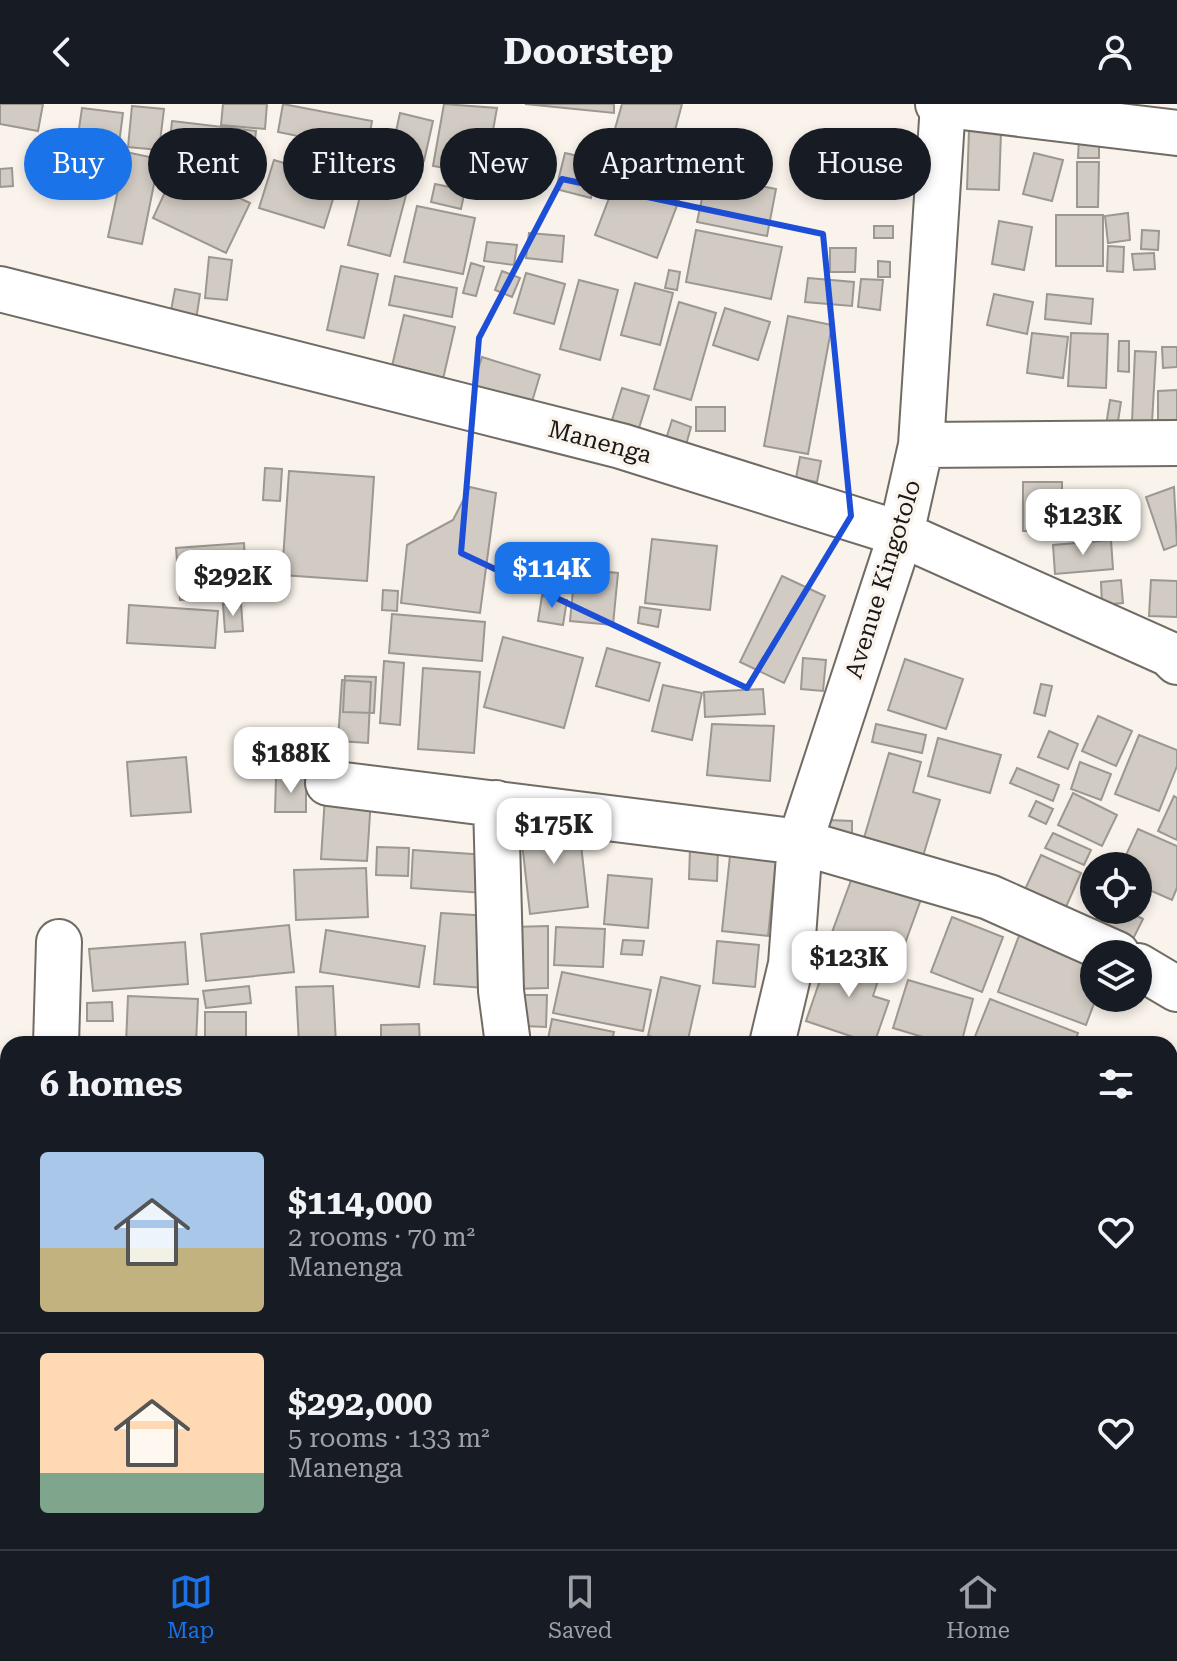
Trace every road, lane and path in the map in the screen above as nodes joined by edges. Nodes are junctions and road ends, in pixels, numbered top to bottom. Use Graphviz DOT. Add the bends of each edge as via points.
graph roads {
  1 [pos="941,104"];
  2 [pos="1177,133"];
  3 [pos="0,289"];
  4 [pos="1177,443"];
  5 [pos="921,445"];
  6 [pos="901,534"];
  7 [pos="1177,662"];
  8 [pos="328,783"];
  9 [pos="496,803"];
  10 [pos="800,842"];
  11 [pos="1086,940"];
  12 [pos="59,942"];
  13 [pos="1152,974"];
  14 [pos="1177,989"];
  15 [pos="56,1036"];
  16 [pos="507,1036"];
  17 [pos="774,1036"];
  1 -- 2 [label="main road"];
  1 -- 5 [label="main road, Avenue Kingotolo"];
  3 -- 6 [label="main road, Manenga" via="621,446"];
  4 -- 5 [label="main road"];
  5 -- 6 [label="main road, Avenue Kingotolo"];
  6 -- 7 [label="main road, Manenga"];
  6 -- 10 [label="main road, Avenue Kingotolo"];
  8 -- 9 [label="main road"];
  9 -- 10 [label="main road"];
  9 -- 16 [label="main road"];
  10 -- 11 [label="main road" via="989,897"];
  10 -- 17 [label="main road, Avenue Kingotolo" via="791,964"];
  12 -- 15 [label="main road"];
  13 -- 14 [label="main road"];
}
